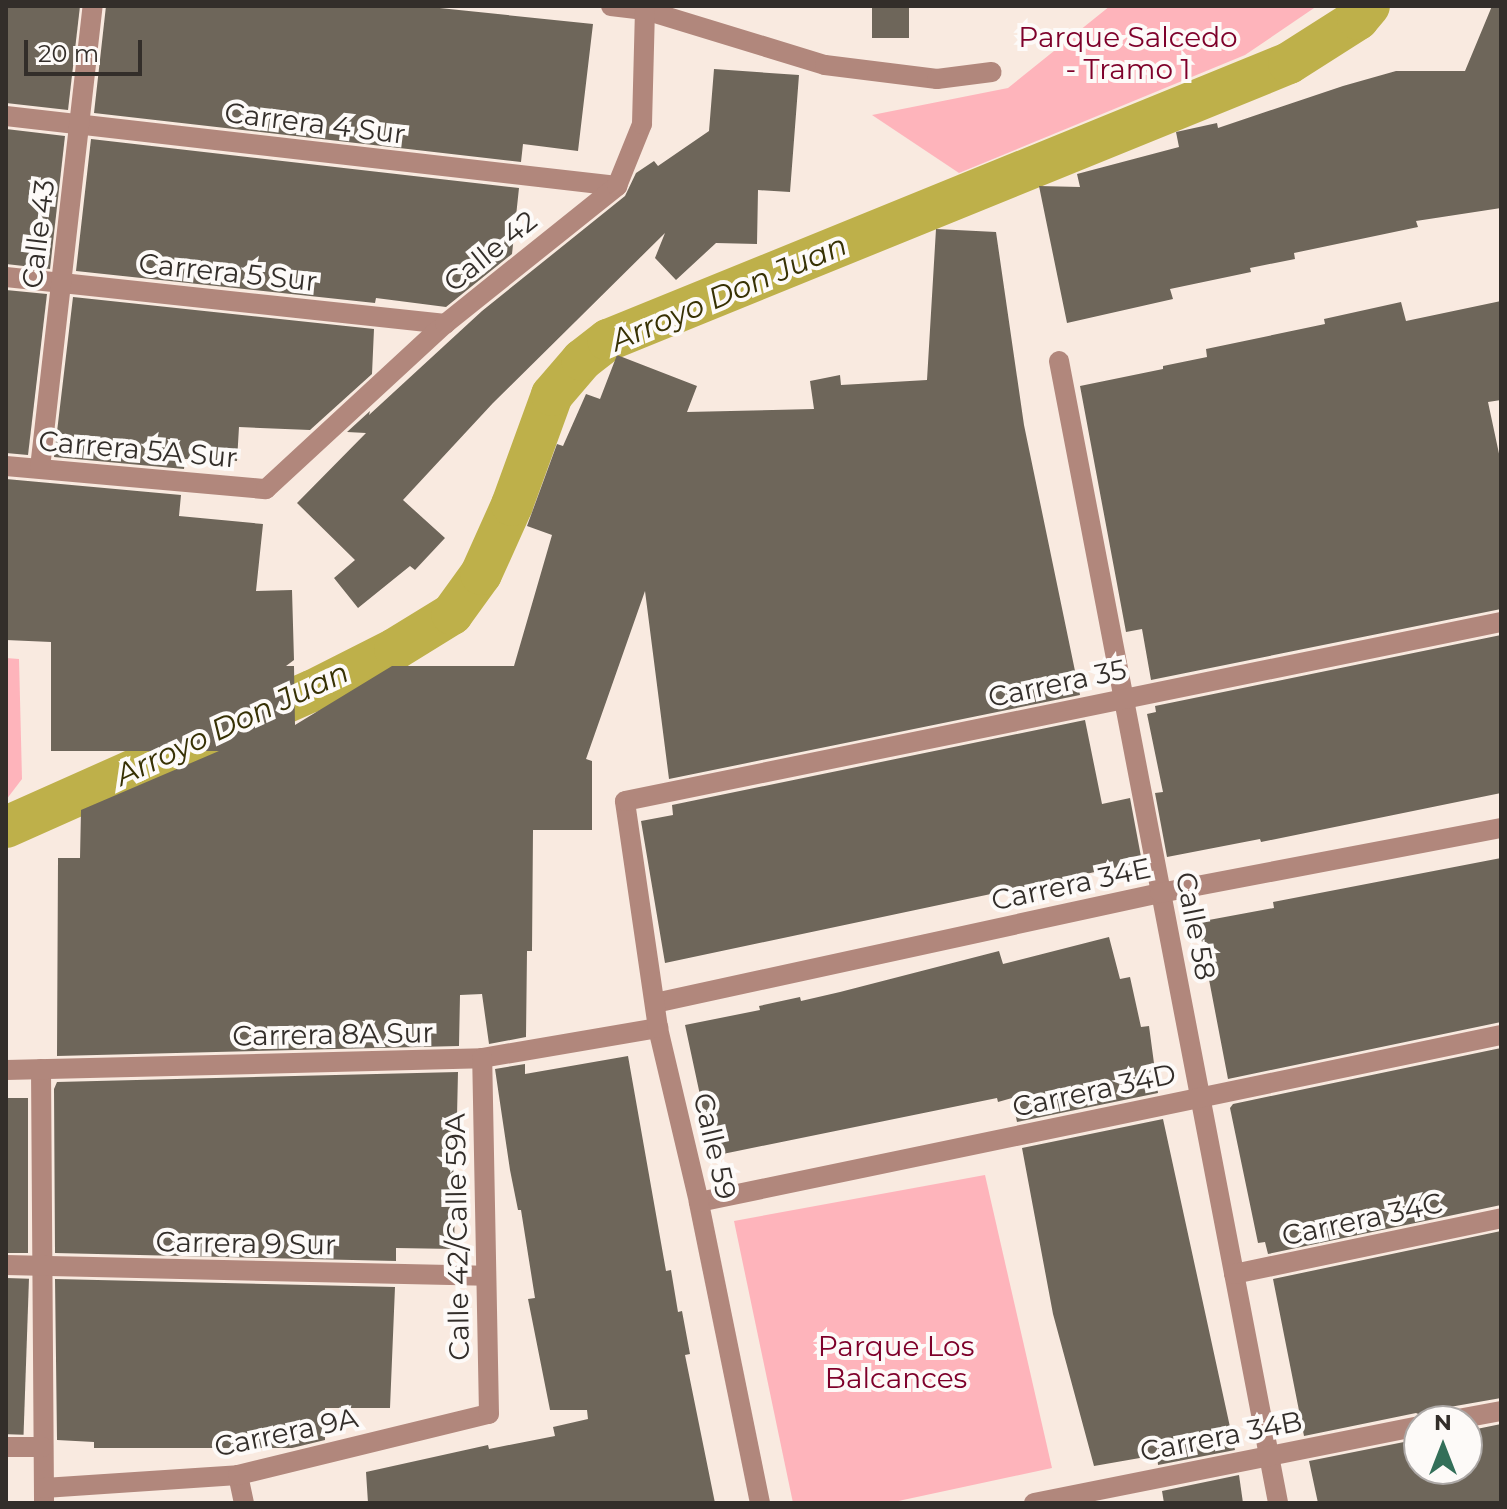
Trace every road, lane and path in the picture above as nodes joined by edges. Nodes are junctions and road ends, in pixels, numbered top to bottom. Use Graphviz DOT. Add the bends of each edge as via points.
graph roads {
  1 [pos="93,6"];
  2 [pos="611,6"];
  3 [pos="645,8"];
  4 [pos="992,72"];
  5 [pos="6,116"];
  6 [pos="81,125"];
  7 [pos="617,186"];
  8 [pos="6,277"];
  9 [pos="60,282"];
  10 [pos="445,324"];
  11 [pos="1059,361"];
  12 [pos="6,466"];
  13 [pos="40,468"];
  14 [pos="266,489"];
  15 [pos="1501,622"];
  16 [pos="1126,697"];
  17 [pos="625,801"];
  18 [pos="1501,828"];
  19 [pos="1160,893"];
  20 [pos="655,1003"];
  21 [pos="658,1028"];
  22 [pos="1501,1035"];
  23 [pos="482,1058"];
  24 [pos="41,1069"];
  25 [pos="6,1070"];
  26 [pos="1201,1095"];
  27 [pos="699,1202"];
  28 [pos="1501,1218"];
  29 [pos="6,1265"];
  30 [pos="43,1266"];
  31 [pos="1234,1274"];
  32 [pos="485,1276"];
  33 [pos="489,1414"];
  34 [pos="1403,1429"];
  35 [pos="6,1447"];
  36 [pos="43,1447"];
  37 [pos="1269,1454"];
  38 [pos="238,1475"];
  39 [pos="44,1496"];
  40 [pos="244,1503"];
  41 [pos="760,1503"];
  42 [pos="1034,1503"];
  43 [pos="1278,1503"];
  1 -- 6 [label="street, Calle 43"];
  2 -- 3 [label="street"];
  3 -- 4 [label="street" via="825,65 937,79"];
  3 -- 7 [label="street, Calle 42" via="642,124"];
  5 -- 6 [label="street, Carrera 4 Sur"];
  6 -- 7 [label="street, Carrera 4 Sur"];
  6 -- 9 [label="street, Calle 43"];
  7 -- 10 [label="street, Calle 42"];
  8 -- 9 [label="street, Carrera 5 Sur"];
  9 -- 10 [label="street, Carrera 5 Sur"];
  9 -- 13 [label="street, Calle 43"];
  10 -- 14 [label="street, Calle 42"];
  11 -- 16 [label="street, Calle 58"];
  12 -- 13 [label="street, Carrera 5A Sur"];
  13 -- 14 [label="street, Carrera 5A Sur"];
  15 -- 16 [label="street, Carrera 35"];
  16 -- 17 [label="street, Carrera 35"];
  16 -- 19 [label="street, Calle 58"];
  17 -- 20 [label="street, Calle 59"];
  18 -- 19 [label="street, Carrera 34E"];
  19 -- 20 [label="street, Carrera 34E"];
  19 -- 26 [label="street, Calle 58"];
  20 -- 21 [label="street, Calle 59"];
  21 -- 23 [label="street, Carrera 8A Sur"];
  21 -- 27 [label="street, Calle 59"];
  22 -- 26 [label="street, Carrera 34D"];
  23 -- 24 [label="street, Carrera 8A Sur"];
  23 -- 32 [label="street, Calle 42/Calle 59A"];
  24 -- 25 [label="street, Carrera 8A Sur"];
  24 -- 30 [label="street"];
  26 -- 27 [label="street, Carrera 34D"];
  26 -- 31 [label="street, Calle 58"];
  27 -- 41 [label="street, Calle 59"];
  28 -- 31 [label="street, Carrera 34C"];
  29 -- 30 [label="street, Carrera 9 Sur"];
  30 -- 32 [label="street, Carrera 9 Sur"];
  30 -- 36 [label="street"];
  31 -- 37 [label="street, Calle 58"];
  32 -- 33 [label="street, Calle 42/Calle 59A"];
  33 -- 38 [label="street, Carrera 9A"];
  34 -- 37 [label="street, Carrera 34B"];
  35 -- 36 [label="street"];
  36 -- 39 [label="street"];
  37 -- 42 [label="street, Carrera 34B"];
  37 -- 43 [label="street, Calle 58"];
  38 -- 39 [label="street, Carrera 9A"];
  38 -- 40 [label="street"];
}
